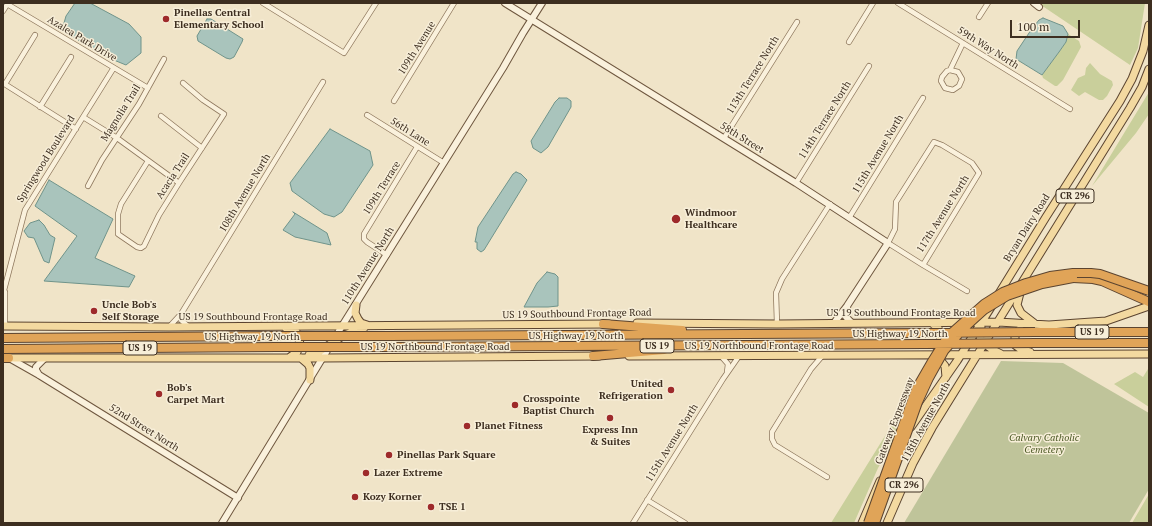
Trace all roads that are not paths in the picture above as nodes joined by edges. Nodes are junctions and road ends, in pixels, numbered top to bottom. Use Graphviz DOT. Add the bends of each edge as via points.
graph roads {
  1 [pos="8,3"];
  2 [pos="262,3"];
  3 [pos="376,3"];
  4 [pos="454,3"];
  5 [pos="505,3"];
  6 [pos="542,3"];
  7 [pos="873,3"];
  8 [pos="898,3"];
  9 [pos="988,3"];
  10 [pos="1034,3"];
  11 [pos="1040,7"];
  12 [pos="3,11"];
  13 [pos="979,17"];
  14 [pos="531,20"];
  15 [pos="797,22"];
  16 [pos="1149,25"];
  17 [pos="35,35"];
  18 [pos="849,42"];
  19 [pos="964,44"];
  20 [pos="71,57"];
  21 [pos="164,59"];
  22 [pos="869,66"];
  23 [pos="114,69"];
  24 [pos="1149,69"];
  25 [pos="950,70"];
  26 [pos="323,82"];
  27 [pos="4,83"];
  28 [pos="183,83"];
  29 [pos="148,88"];
  30 [pos="922,98"];
  31 [pos="394,102"];
  32 [pos="40,107"];
  33 [pos="1070,109"];
  34 [pos="367,115"];
  35 [pos="161,116"];
  36 [pos="83,117"];
  37 [pos="76,129"];
  38 [pos="117,138"];
  39 [pos="724,138"];
  40 [pos="417,147"];
  41 [pos="202,148"];
  42 [pos="148,161"];
  43 [pos="444,163"];
  44 [pos="178,183"];
  45 [pos="796,183"];
  46 [pos="88,186"];
  47 [pos="830,204"];
  48 [pos="849,218"];
  49 [pos="888,243"];
  50 [pos="387,255"];
  51 [pos="923,264"];
  52 [pos="1027,274"];
  53 [pos="5,288"];
  54 [pos="967,291"];
  55 [pos="1149,291"];
  56 [pos="3,294"];
  57 [pos="1149,302"];
  58 [pos="356,305"];
  59 [pos="847,306"];
  60 [pos="1149,306"];
  61 [pos="181,314"];
  62 [pos="998,322"];
  63 [pos="834,323"];
  64 [pos="852,323"];
  65 [pos="932,323"];
  66 [pos="958,323"];
  67 [pos="982,323"];
  68 [pos="1015,323"];
  69 [pos="603,324"];
  70 [pos="777,324"];
  71 [pos="1049,325"];
  72 [pos="4,326"];
  73 [pos="279,326"];
  74 [pos="308,326"];
  75 [pos="342,326"];
  76 [pos="369,326"];
  77 [pos="380,326"];
  78 [pos="170,327"];
  79 [pos="188,327"];
  80 [pos="1035,328"];
  81 [pos="1149,332"];
  82 [pos="734,334"];
  83 [pos="3,337"];
  84 [pos="978,341"];
  85 [pos="333,342"];
  86 [pos="1149,343"];
  87 [pos="707,345"];
  88 [pos="3,349"];
  89 [pos="926,354"];
  90 [pos="936,354"];
  91 [pos="978,354"];
  92 [pos="1003,354"];
  93 [pos="1035,354"];
  94 [pos="1149,354"];
  95 [pos="806,355"];
  96 [pos="823,355"];
  97 [pos="950,355"];
  98 [pos="960,355"];
  99 [pos="593,356"];
  100 [pos="721,356"];
  101 [pos="739,356"];
  102 [pos="290,357"];
  103 [pos="360,357"];
  104 [pos="385,357"];
  105 [pos="6,358"];
  106 [pos="301,358"];
  107 [pos="323,358"];
  108 [pos="44,359"];
  109 [pos="812,369"];
  110 [pos="727,372"];
  111 [pos="39,375"];
  112 [pos="946,377"];
  113 [pos="310,380"];
  114 [pos="828,477"];
  115 [pos="238,498"];
  116 [pos="647,500"];
  117 [pos="222,523"];
  118 [pos="633,523"];
  119 [pos="685,523"];
  120 [pos="862,523"];
  121 [pos="868,523"];
  122 [pos="875,523"];
  123 [pos="887,523"];
  1 -- 12 [label="street"];
  1 -- 23 [label="street, Azalea Park Drive"];
  2 -- 3 [label="street" via="344,53"];
  4 -- 31 [label="street, 109th Avenue"];
  5 -- 14 [label="street, 58th Street"];
  6 -- 14 [label="street, 110th Avenue North"];
  7 -- 18 [label="street"];
  8 -- 19 [label="street, 59th Way North"];
  9 -- 13 [label="street"];
  10 -- 11 [label="street"];
  14 -- 39 [label="street, 58th Street"];
  14 -- 43 [label="street, 110th Avenue North"];
  15 -- 39 [label="street, 113th Terrace North"];
  16 -- 67 [label="main road, Bryan Dairy Road / CR 296" via="1143,51 1120,101"];
  17 -- 27 [label="street"];
  19 -- 25 [label="street"];
  19 -- 33 [label="street, 59th Way North"];
  20 -- 32 [label="street"];
  21 -- 29 [label="street, Magnolia Trail"];
  22 -- 45 [label="street, 114th Terrace North"];
  23 -- 29 [label="street, Azalea Park Drive"];
  23 -- 36 [label="street, Springwood Boulevard"];
  24 -- 52 [label="main road, CR 296" via="1130,108"];
  25 -- 25 [label="street" via="944,73 941,81 945,88 952,90 960,86 962,79 958,72"];
  26 -- 61 [label="street, 108th Avenue North"];
  27 -- 32 [label="street"];
  28 -- 41 [label="street, Acacia Trail" via="224,114"];
  29 -- 38 [label="street, Magnolia Trail"];
  30 -- 48 [label="street, 115th Avenue North"];
  32 -- 37 [label="street"];
  34 -- 40 [label="street, 56th Lane"];
  35 -- 41 [label="street"];
  36 -- 37 [label="street, Springwood Boulevard"];
  36 -- 38 [label="street"];
  37 -- 53 [label="street, Springwood Boulevard" via="25,210"];
  38 -- 42 [label="street"];
  38 -- 46 [label="street, Magnolia Trail"];
  39 -- 45 [label="street, 58th Street"];
  40 -- 43 [label="street, 56th Lane"];
  40 -- 50 [label="street, 109th Terrace" via="364,234 366,242"];
  41 -- 44 [label="street, Acacia Trail"];
  42 -- 44 [label="street"];
  42 -- 44 [label="street, Acacia Trail" via="121,204 118,214 118,234 137,248 144,246"];
  43 -- 50 [label="street, 110th Avenue North"];
  45 -- 47 [label="street, 58th Street"];
  47 -- 48 [label="street, 58th Street"];
  47 -- 70 [label="street" via="782,279 776,293"];
  48 -- 49 [label="street, 58th Street"];
  49 -- 51 [label="street, 58th Street"];
  49 -- 51 [label="street, 117th Avenue North" via="895,229 896,202 934,142 942,145 972,163 979,173"];
  49 -- 59 [label="street"];
  50 -- 58 [label="street, 110th Avenue North"];
  51 -- 54 [label="street, 58th Street"];
  52 -- 62 [label="main road, CR 296"];
  52 -- 80 [label="main road" via="1017,305"];
  53 -- 56 [label="street, Springwood Boulevard"];
  53 -- 72 [label="street, Springwood Boulevard"];
  55 -- 121 [label="highway, Gateway Expressway, bridge" via="1100,274 1073,273 1026,283 1003,292 984,304 948,336 916,389"];
  57 -- 122 [label="highway, Gateway Expressway, bridge" via="1102,281 1073,278 1042,284 1007,296 984,310 949,346 929,378"];
  58 -- 75 [label="street, 110th Avenue North"];
  58 -- 76 [label="main road" via="355,314 358,319"];
  59 -- 63 [label="street"];
  59 -- 64 [label="street" via="846,316"];
  60 -- 71 [label="main road, US 19 Southbound Frontage Road" via="1106,320"];
  61 -- 78 [label="street, 108th Avenue North"];
  61 -- 79 [label="street" via="181,320"];
  62 -- 67 [label="main road, US 19 Southbound Frontage Road"];
  62 -- 68 [label="main road, US 19 Southbound Frontage Road"];
  62 -- 84 [label="main road, CR 296"];
  63 -- 64 [label="main road, US 19 Southbound Frontage Road"];
  63 -- 70 [label="main road, US 19 Southbound Frontage Road"];
  64 -- 65 [label="main road, US 19 Southbound Frontage Road"];
  65 -- 66 [label="main road, US 19 Southbound Frontage Road"];
  65 -- 89 [label="main road" via="938,328 941,340 936,348"];
  66 -- 67 [label="main road, US 19 Southbound Frontage Road"];
  66 -- 84 [label="main road"];
  67 -- 84 [label="main road"];
  68 -- 80 [label="main road, US 19 Southbound Frontage Road"];
  68 -- 84 [label="main road"];
  69 -- 70 [label="main road, US 19 Southbound Frontage Road"];
  69 -- 77 [label="main road, US 19 Southbound Frontage Road"];
  69 -- 82 [label="highway"];
  71 -- 80 [label="main road, US 19 Southbound Frontage Road"];
  71 -- 93 [label="main road" via="1019,330 1015,336 1016,345"];
  72 -- 78 [label="main road, US 19 Southbound Frontage Road"];
  73 -- 74 [label="main road, US 19 Southbound Frontage Road"];
  73 -- 79 [label="main road, US 19 Southbound Frontage Road"];
  73 -- 102 [label="main road" via="291,329 298,335 300,344 297,352"];
  74 -- 75 [label="main road, US 19 Southbound Frontage Road"];
  74 -- 85 [label="main road"];
  75 -- 76 [label="main road, US 19 Southbound Frontage Road"];
  75 -- 85 [label="street, 110th Avenue North"];
  76 -- 77 [label="main road, US 19 Southbound Frontage Road"];
  76 -- 85 [label="main road"];
  77 -- 104 [label="main road" via="374,330 369,343 371,349"];
  78 -- 79 [label="main road, US 19 Southbound Frontage Road"];
  80 -- 81 [label="highway, US Highway 19 North / US 19"];
  80 -- 82 [label="highway, US Highway 19 North / US 19, bridge" via="924,333"];
  82 -- 83 [label="highway, US Highway 19 North / US 19, bridge"];
  84 -- 91 [label="main road, CR 296"];
  84 -- 92 [label="main road"];
  84 -- 97 [label="main road"];
  84 -- 98 [label="main road, CR 296"];
  85 -- 103 [label="main road"];
  85 -- 106 [label="main road" via="317,353"];
  85 -- 107 [label="street, 110th Avenue North"];
  86 -- 87 [label="highway, US Highway 19 North / US 19, bridge"];
  87 -- 88 [label="highway, US Highway 19 North / US 19, bridge"];
  87 -- 99 [label="highway"];
  89 -- 90 [label="main road, US 19 Northbound Frontage Road"];
  89 -- 96 [label="main road, US 19 Northbound Frontage Road"];
  90 -- 97 [label="main road, US 19 Northbound Frontage Road"];
  90 -- 112 [label="main road" via="945,366"];
  91 -- 92 [label="main road, US 19 Northbound Frontage Road"];
  91 -- 98 [label="main road, US 19 Northbound Frontage Road"];
  91 -- 123 [label="main road, 118th Avenue North / CR 296" via="926,438"];
  92 -- 93 [label="main road, US 19 Northbound Frontage Road"];
  93 -- 94 [label="main road, US 19 Northbound Frontage Road"];
  95 -- 96 [label="main road, US 19 Northbound Frontage Road"];
  95 -- 101 [label="main road, US 19 Northbound Frontage Road"];
  95 -- 109 [label="street" via="813,363"];
  96 -- 109 [label="street"];
  97 -- 98 [label="main road, US 19 Northbound Frontage Road"];
  98 -- 112 [label="main road, 118th Avenue North / CR 296"];
  99 -- 100 [label="main road, US 19 Northbound Frontage Road"];
  99 -- 104 [label="main road, US 19 Northbound Frontage Road"];
  100 -- 101 [label="main road, US 19 Northbound Frontage Road"];
  100 -- 110 [label="street" via="728,364"];
  101 -- 110 [label="street, 115th Avenue North"];
  102 -- 106 [label="main road, US 19 Northbound Frontage Road"];
  102 -- 108 [label="main road, US 19 Northbound Frontage Road"];
  103 -- 104 [label="main road, US 19 Northbound Frontage Road"];
  103 -- 107 [label="main road, US 19 Northbound Frontage Road"];
  105 -- 108 [label="main road, US 19 Northbound Frontage Road"];
  105 -- 111 [label="street, 52nd Street North"];
  106 -- 107 [label="main road, US 19 Northbound Frontage Road"];
  106 -- 113 [label="main road" via="310,368"];
  107 -- 113 [label="street, 110th Avenue North"];
  108 -- 111 [label="street" via="36,367"];
  109 -- 114 [label="street" via="772,432 772,439 775,445"];
  110 -- 116 [label="street, 115th Avenue North"];
  111 -- 115 [label="street, 52nd Street North"];
  112 -- 120 [label="main road, 118th Avenue North / CR 296" via="892,457"];
  113 -- 115 [label="street, 110th Avenue North"];
  115 -- 117 [label="street, 110th Avenue North"];
  116 -- 118 [label="street, 115th Avenue North"];
  116 -- 119 [label="street"];
}
